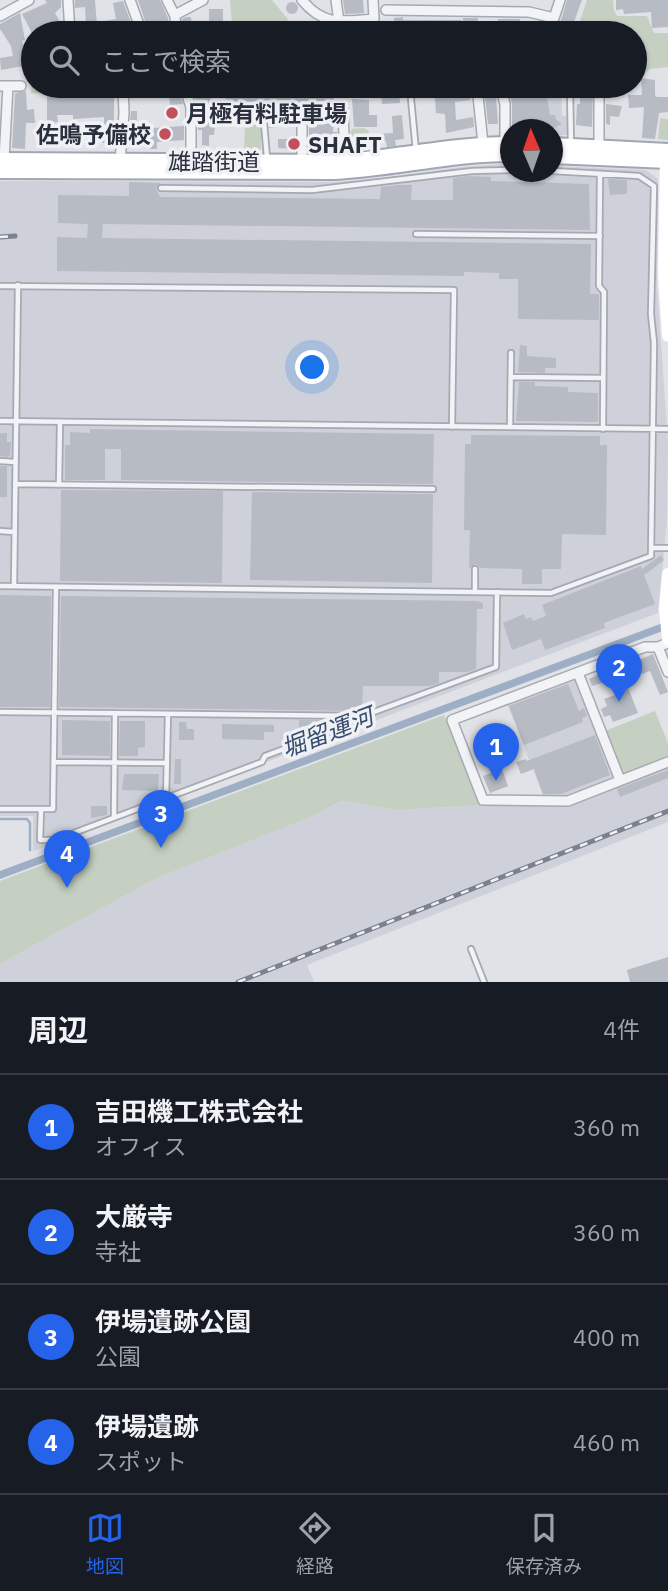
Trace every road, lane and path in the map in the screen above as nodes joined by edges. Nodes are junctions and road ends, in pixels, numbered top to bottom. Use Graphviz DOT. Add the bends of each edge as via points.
graph roads {
  1 [pos="29,0"];
  2 [pos="68,0"];
  3 [pos="130,0"];
  4 [pos="167,0"];
  5 [pos="203,0"];
  6 [pos="302,0"];
  7 [pos="337,0"];
  8 [pos="373,0"];
  9 [pos="560,0"];
  10 [pos="406,5"];
  11 [pos="465,5"];
  12 [pos="386,9"];
  13 [pos="175,15"];
  14 [pos="0,16"];
  15 [pos="69,21"];
  16 [pos="138,21"];
  17 [pos="175,21"];
  18 [pos="336,21"];
  19 [pos="339,21"];
  20 [pos="351,21"];
  21 [pos="4,86"];
  22 [pos="21,86"];
  23 [pos="123,98"];
  24 [pos="188,98"];
  25 [pos="411,98"];
  26 [pos="478,98"];
  27 [pos="503,98"];
  28 [pos="570,98"];
  29 [pos="599,98"];
  30 [pos="343,110"];
  31 [pos="506,119"];
  32 [pos="264,123"];
  33 [pos="302,126"];
  34 [pos="483,144"];
  35 [pos="500,146"];
  36 [pos="563,146"];
  37 [pos="571,146"];
  38 [pos="599,147"];
  39 [pos="500,149"];
  40 [pos="416,153"];
  41 [pos="563,156"];
  42 [pos="667,156"];
  43 [pos="120,161"];
  44 [pos="191,161"];
  45 [pos="345,161"];
  46 [pos="267,162"];
  47 [pos="302,162"];
  48 [pos="429,162"];
  49 [pos="1,164"];
  50 [pos="500,170"];
  51 [pos="563,172"];
  52 [pos="600,174"];
  53 [pos="432,177"];
  54 [pos="161,188"];
  55 [pos="415,234"];
  56 [pos="600,236"];
  57 [pos="18,285"];
  58 [pos="0,286"];
  59 [pos="668,336"];
  60 [pos="511,353"];
  61 [pos="511,377"];
  62 [pos="603,378"];
  63 [pos="0,421"];
  64 [pos="16,421"];
  65 [pos="60,422"];
  66 [pos="452,427"];
  67 [pos="510,427"];
  68 [pos="603,429"];
  69 [pos="653,429"];
  70 [pos="668,429"];
  71 [pos="0,461"];
  72 [pos="15,461"];
  73 [pos="15,484"];
  74 [pos="59,485"];
  75 [pos="433,489"];
  76 [pos="0,531"];
  77 [pos="14,531"];
  78 [pos="651,548"];
  79 [pos="668,548"];
  80 [pos="475,569"];
  81 [pos="668,574"];
  82 [pos="0,586"];
  83 [pos="13,586"];
  84 [pos="56,587"];
  85 [pos="475,592"];
  86 [pos="497,592"];
  87 [pos="665,636"];
  88 [pos="668,672"];
  89 [pos="578,673"];
  90 [pos="0,712"];
  91 [pos="54,712"];
  92 [pos="115,713"];
  93 [pos="167,714"];
  94 [pos="346,716"];
  95 [pos="54,762"];
  96 [pos="668,762"];
  97 [pos="114,763"];
  98 [pos="167,763"];
  99 [pos="620,780"];
  100 [pos="166,798"];
  101 [pos="0,809"];
  102 [pos="41,809"];
  103 [pos="114,818"];
  104 [pos="471,949"];
  105 [pos="484,982"];
  1 -- 14 [label="street"];
  2 -- 15 [label="street"];
  3 -- 16 [label="street"];
  4 -- 13 [label="street"];
  5 -- 13 [label="street"];
  6 -- 18 [label="street" via="316,15"];
  7 -- 19 [label="street"];
  8 -- 20 [label="street" via="374,19"];
  9 -- 11 [label="street" via="554,18"];
  10 -- 11 [label="street"];
  10 -- 12 [label="street"];
  13 -- 17 [label="street"];
  21 -- 22 [label="street"];
  21 -- 49 [label="street"];
  23 -- 43 [label="street"];
  24 -- 44 [label="street"];
  25 -- 40 [label="lane"];
  26 -- 34 [label="street"];
  27 -- 31 [label="street"];
  28 -- 37 [label="lane"];
  29 -- 38 [label="street"];
  30 -- 45 [label="street"];
  32 -- 46 [label="lane"];
  33 -- 47 [label="street"];
  34 -- 35 [label="main road, 雄踏街道"];
  34 -- 40 [label="main road, 雄踏街道"];
  36 -- 37 [label="main road"];
  37 -- 38 [label="main road"];
  38 -- 42 [label="main road"];
  39 -- 48 [label="main road, 雄踏街道"];
  40 -- 45 [label="main road, 雄踏街道"];
  41 -- 42 [label="main road"];
  42 -- 59 [label="street" via="664,274"];
  43 -- 44 [label="main road, 雄踏街道"];
  43 -- 49 [label="main road, 雄踏街道"];
  44 -- 46 [label="main road, 雄踏街道"];
  45 -- 47 [label="main road, 雄踏街道"];
  46 -- 47 [label="main road, 雄踏街道"];
  48 -- 49 [label="main road, 雄踏街道" via="308,173"];
  48 -- 53 [label="lane"];
  50 -- 53 [label="lane"];
  51 -- 52 [label="lane"];
  52 -- 56 [label="lane"];
  52 -- 69 [label="lane" via="639,176 654,186"];
  53 -- 54 [label="lane" via="312,190"];
  55 -- 56 [label="lane"];
  56 -- 62 [label="lane"];
  57 -- 58 [label="lane"];
  57 -- 64 [label="lane"];
  57 -- 66 [label="lane" via="454,290"];
  60 -- 61 [label="lane"];
  61 -- 62 [label="lane"];
  61 -- 67 [label="lane"];
  62 -- 68 [label="lane"];
  63 -- 64 [label="lane"];
  64 -- 65 [label="lane"];
  64 -- 72 [label="lane"];
  65 -- 66 [label="lane"];
  65 -- 74 [label="lane"];
  66 -- 67 [label="lane"];
  67 -- 68 [label="lane"];
  68 -- 69 [label="lane"];
  69 -- 70 [label="lane"];
  69 -- 78 [label="lane"];
  71 -- 72 [label="lane"];
  72 -- 73 [label="lane"];
  73 -- 74 [label="lane"];
  73 -- 77 [label="lane"];
  74 -- 75 [label="lane"];
  76 -- 77 [label="lane"];
  77 -- 83 [label="lane"];
  78 -- 79 [label="lane"];
  78 -- 86 [label="lane" via="651,556 551,593"];
  80 -- 85 [label="lane"];
  81 -- 87 [label="street"];
  82 -- 83 [label="lane"];
  83 -- 84 [label="lane"];
  84 -- 85 [label="lane"];
  84 -- 91 [label="lane"];
  85 -- 86 [label="lane"];
  86 -- 94 [label="lane" via="496,667 363,716"];
  87 -- 88 [label="street"];
  87 -- 89 [label="street"];
  89 -- 99 [label="street"];
  89 -- 99 [label="street" via="452,720 483,800 568,801"];
  90 -- 91 [label="lane"];
  91 -- 92 [label="lane"];
  91 -- 95 [label="lane"];
  92 -- 93 [label="lane"];
  92 -- 97 [label="lane"];
  93 -- 94 [label="lane"];
  93 -- 98 [label="lane"];
  94 -- 100 [label="lane" via="345,726"];
  95 -- 97 [label="lane"];
  95 -- 102 [label="lane" via="53,809"];
  96 -- 99 [label="street"];
  97 -- 98 [label="lane"];
  97 -- 103 [label="lane"];
  98 -- 100 [label="lane"];
  100 -- 103 [label="lane"];
  101 -- 102 [label="lane"];
  102 -- 103 [label="lane" via="40,840 55,840"];
  104 -- 105 [label="lane"];
}
